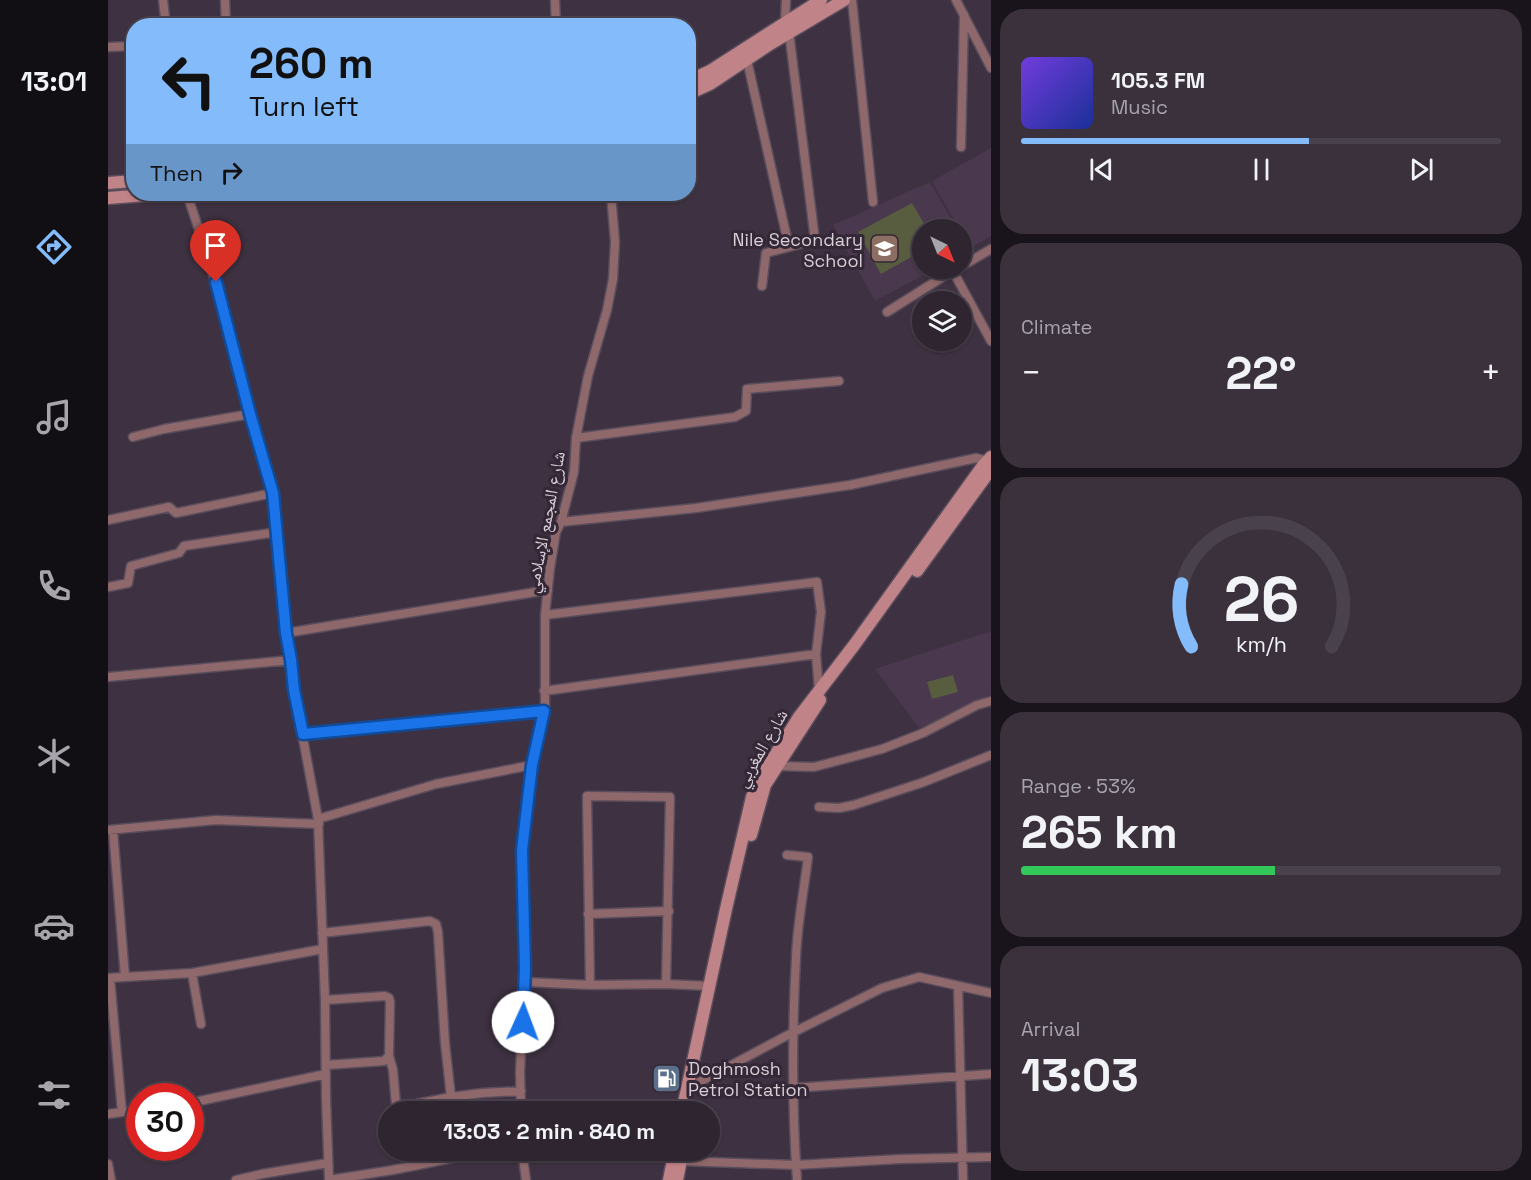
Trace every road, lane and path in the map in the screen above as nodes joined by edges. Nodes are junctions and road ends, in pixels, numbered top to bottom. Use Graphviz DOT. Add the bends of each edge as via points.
graph roads {
  1 [pos="163,0"];
  2 [pos="225,0"];
  3 [pos="555,0"];
  4 [pos="786,0"];
  5 [pos="821,0"];
  6 [pos="844,0"];
  7 [pos="852,0"];
  8 [pos="956,0"];
  9 [pos="963,15"];
  10 [pos="165,18"];
  11 [pos="226,18"];
  12 [pos="556,18"];
  13 [pos="787,28"];
  14 [pos="126,46"];
  15 [pos="108,47"];
  16 [pos="747,60"];
  17 [pos="991,68"];
  18 [pos="696,77"];
  19 [pos="696,90"];
  20 [pos="961,147"];
  21 [pos="126,182"];
  22 [pos="108,183"];
  23 [pos="126,197"];
  24 [pos="108,198"];
  25 [pos="189,201"];
  26 [pos="612,201"];
  27 [pos="873,202"];
  28 [pos="789,247"];
  29 [pos="991,249"];
  30 [pos="972,260"];
  31 [pos="940,279"];
  32 [pos="960,279"];
  33 [pos="762,286"];
  34 [pos="887,312"];
  35 [pos="991,341"];
  36 [pos="839,381"];
  37 [pos="250,414"];
  38 [pos="134,436"];
  39 [pos="576,438"];
  40 [pos="990,462"];
  41 [pos="273,493"];
  42 [pos="108,520"];
  43 [pos="561,522"];
  44 [pos="277,532"];
  45 [pos="108,587"];
  46 [pos="548,590"];
  47 [pos="545,615"];
  48 [pos="286,633"];
  49 [pos="816,654"];
  50 [pos="291,660"];
  51 [pos="108,677"];
  52 [pos="819,690"];
  53 [pos="544,691"];
  54 [pos="991,701"];
  55 [pos="544,711"];
  56 [pos="303,734"];
  57 [pos="991,755"];
  58 [pos="532,765"];
  59 [pos="779,765"];
  60 [pos="819,807"];
  61 [pos="319,822"];
  62 [pos="110,830"];
  63 [pos="787,855"];
  64 [pos="669,911"];
  65 [pos="588,914"];
  66 [pos="322,933"];
  67 [pos="323,949"];
  68 [pos="192,974"];
  69 [pos="125,977"];
  70 [pos="109,978"];
  71 [pos="525,982"];
  72 [pos="666,984"];
  73 [pos="590,985"];
  74 [pos="709,986"];
  75 [pos="958,986"];
  76 [pos="991,993"];
  77 [pos="325,1000"];
  78 [pos="201,1024"];
  79 [pos="794,1032"];
  80 [pos="389,1056"];
  81 [pos="326,1069"];
  82 [pos="991,1074"];
  83 [pos="961,1076"];
  84 [pos="694,1085"];
  85 [pos="794,1088"];
  86 [pos="521,1091"];
  87 [pos="451,1097"];
  88 [pos="204,1100"];
  89 [pos="521,1101"];
  90 [pos="684,1101"];
  91 [pos="692,1101"];
  92 [pos="126,1112"];
  93 [pos="122,1113"];
  94 [pos="108,1114"];
  95 [pos="991,1157"];
  96 [pos="720,1158"];
  97 [pos="962,1158"];
  98 [pos="438,1161"];
  99 [pos="523,1161"];
  100 [pos="677,1161"];
  101 [pos="679,1161"];
  102 [pos="328,1163"];
  103 [pos="108,1164"];
  104 [pos="796,1165"];
  105 [pos="111,1180"];
  106 [pos="236,1180"];
  107 [pos="329,1180"];
  108 [pos="526,1180"];
  109 [pos="669,1180"];
  110 [pos="676,1180"];
  111 [pos="797,1180"];
  112 [pos="963,1180"];
  1 -- 10 [label="street"];
  2 -- 11 [label="street"];
  3 -- 12 [label="street"];
  4 -- 13 [label="street"];
  5 -- 13 [label="main road"];
  6 -- 13 [label="main road"];
  7 -- 27 [label="street"];
  8 -- 9 [label="street"];
  9 -- 17 [label="street"];
  9 -- 20 [label="street"];
  13 -- 16 [label="main road"];
  13 -- 18 [label="main road"];
  13 -- 28 [label="street" via="815,240"];
  14 -- 15 [label="street"];
  16 -- 19 [label="main road"];
  16 -- 28 [label="street"];
  21 -- 22 [label="main road"];
  23 -- 24 [label="main road"];
  25 -- 37 [label="street"];
  26 -- 39 [label="street, شارع المجمع الإسلامي" via="613,279"];
  28 -- 33 [label="street" via="766,253"];
  29 -- 30 [label="street"];
  31 -- 34 [label="street"];
  32 -- 35 [label="street"];
  36 -- 39 [label="street" via="747,389 746,411 735,417"];
  37 -- 38 [label="street"];
  37 -- 41 [label="street"];
  39 -- 43 [label="street, شارع المجمع الإسلامي" via="574,472"];
  40 -- 43 [label="street" via="976,459 850,485 696,508"];
  40 -- 52 [label="main road, شارع المغربي"];
  40 -- 59 [label="main road, شارع المغربي" via="867,640 826,692"];
  41 -- 42 [label="street" via="176,513 169,507"];
  41 -- 44 [label="street"];
  43 -- 46 [label="street, شارع المجمع الإسلامي" via="556,532"];
  44 -- 45 [label="street" via="184,546 179,553 131,566 128,583"];
  44 -- 48 [label="street"];
  46 -- 47 [label="street, شارع المجمع الإسلامي"];
  46 -- 48 [label="street"];
  47 -- 49 [label="street" via="817,582 821,612"];
  47 -- 53 [label="street, شارع المجمع الإسلامي"];
  48 -- 50 [label="street"];
  49 -- 52 [label="street"];
  49 -- 53 [label="street"];
  50 -- 51 [label="street"];
  50 -- 56 [label="street"];
  52 -- 74 [label="main road, شارع المغربي" via="752,797"];
  53 -- 55 [label="street, شارع المجمع الإسلامي"];
  54 -- 59 [label="street" via="882,749 814,767"];
  55 -- 56 [label="street"];
  55 -- 58 [label="street, شارع المجمع الإسلامي"];
  56 -- 61 [label="street"];
  57 -- 60 [label="street" via="854,805"];
  58 -- 61 [label="street" via="436,784"];
  58 -- 71 [label="street, شارع المجمع الإسلامي" via="522,850"];
  59 -- 84 [label="main road, شارع المغربي" via="765,785 750,838"];
  61 -- 62 [label="street" via="216,820"];
  61 -- 66 [label="street"];
  62 -- 69 [label="street"];
  63 -- 79 [label="street" via="808,857 796,956"];
  64 -- 65 [label="street"];
  64 -- 65 [label="street" via="670,797 587,796"];
  64 -- 72 [label="street"];
  65 -- 73 [label="street"];
  66 -- 67 [label="street"];
  66 -- 87 [label="street" via="430,921 436,924"];
  67 -- 68 [label="street"];
  67 -- 77 [label="street"];
  68 -- 69 [label="street"];
  68 -- 78 [label="street"];
  69 -- 70 [label="street"];
  70 -- 93 [label="street"];
  71 -- 73 [label="street"];
  71 -- 86 [label="street, شارع المجمع الإسلامي"];
  72 -- 73 [label="street"];
  72 -- 74 [label="street"];
  74 -- 90 [label="main road, شارع المغربي"];
  75 -- 76 [label="street"];
  75 -- 79 [label="street" via="919,977 882,988"];
  75 -- 83 [label="street"];
  77 -- 80 [label="street" via="389,998"];
  77 -- 81 [label="street"];
  79 -- 84 [label="street"];
  79 -- 85 [label="street"];
  80 -- 81 [label="street" via="384,1061"];
  80 -- 87 [label="street" via="396,1105"];
  81 -- 88 [label="street"];
  81 -- 102 [label="street"];
  82 -- 83 [label="street"];
  83 -- 85 [label="street"];
  83 -- 97 [label="street"];
  84 -- 91 [label="main road, شارع المغربي"];
  85 -- 104 [label="street"];
  86 -- 87 [label="street"];
  86 -- 89 [label="street, شارع المجمع الإسلامي"];
  92 -- 93 [label="street"];
  93 -- 94 [label="street"];
  95 -- 97 [label="street"];
  96 -- 104 [label="street"];
  97 -- 104 [label="street"];
  97 -- 112 [label="street"];
  98 -- 107 [label="street"];
  99 -- 108 [label="street"];
  100 -- 109 [label="main road"];
  101 -- 110 [label="main road"];
  102 -- 106 [label="street"];
  102 -- 107 [label="street"];
  103 -- 105 [label="street"];
  104 -- 111 [label="street"];
}
